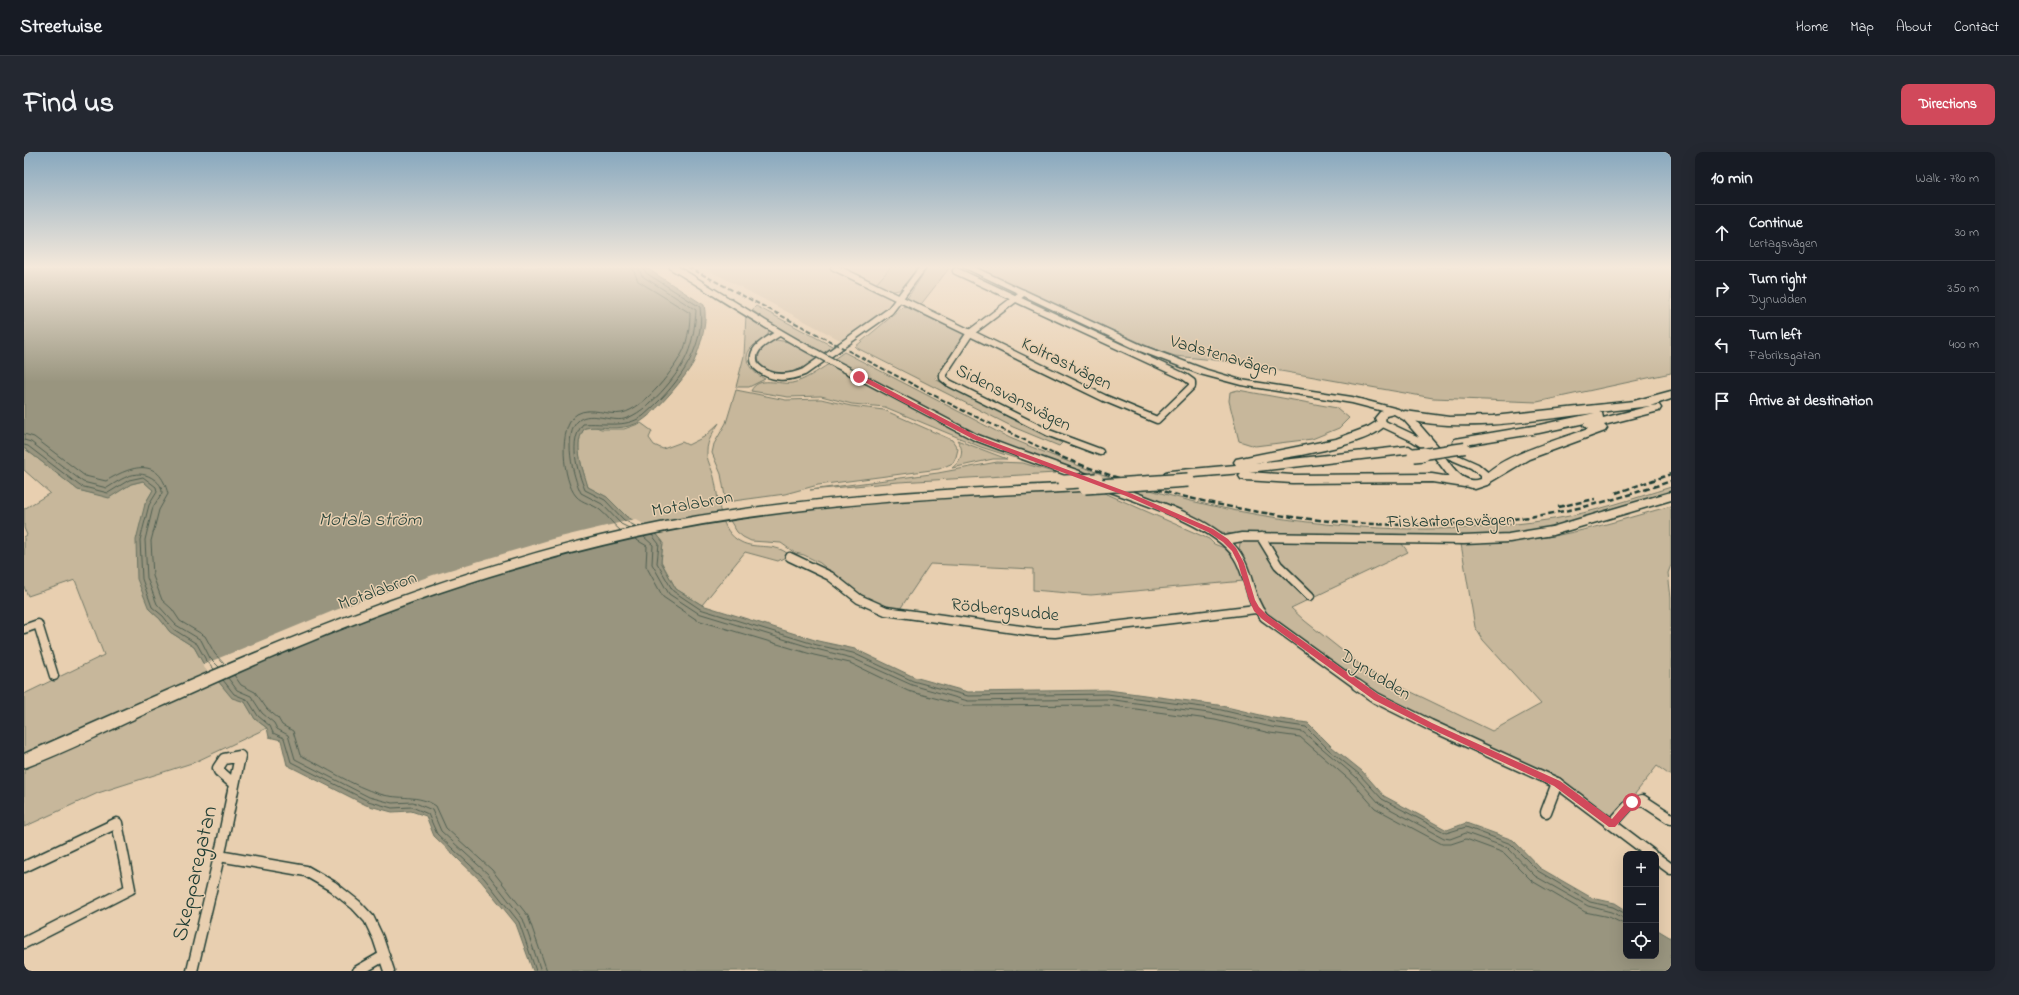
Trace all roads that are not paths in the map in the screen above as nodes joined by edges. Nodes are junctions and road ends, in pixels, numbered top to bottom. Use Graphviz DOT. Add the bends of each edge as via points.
graph roads {
  1 [pos="737,305"];
  2 [pos="894,305"];
  3 [pos="913,305"];
  4 [pos="1007,305"];
  5 [pos="1038,305"];
  6 [pos="1041,305"];
  7 [pos="779,333"];
  8 [pos="970,333"];
  9 [pos="1671,396"];
  10 [pos="1337,398"];
  11 [pos="1650,402"];
  12 [pos="1671,403"];
  13 [pos="1642,412"];
  14 [pos="1400,413"];
  15 [pos="1157,420"];
  16 [pos="1380,420"];
  17 [pos="1462,445"];
  18 [pos="1100,452"];
  19 [pos="1412,452"];
  20 [pos="1167,475"];
  21 [pos="1245,476"];
  22 [pos="1487,480"];
  23 [pos="1464,483"];
  24 [pos="1671,496"];
  25 [pos="761,507"];
  26 [pos="1261,537"];
  27 [pos="1226,540"];
  28 [pos="790,557"];
  29 [pos="1310,596"];
  30 [pos="1256,609"];
  31 [pos="24,629"];
  32 [pos="54,676"];
  33 [pos="24,752"];
  34 [pos="24,761"];
  35 [pos="1557,783"];
  36 [pos="234,784"];
  37 [pos="1546,812"];
  38 [pos="1671,819"];
  39 [pos="1612,824"];
  40 [pos="1647,851"];
  41 [pos="219,856"];
  42 [pos="1659,860"];
  43 [pos="24,867"];
  44 [pos="1671,869"];
  45 [pos="24,942"];
  46 [pos="384,956"];
  47 [pos="192,971"];
  48 [pos="358,971"];
  49 [pos="389,971"];
  1 -- 7 [label="street"];
  2 -- 7 [label="street" via="883,316 797,375 772,376 760,371 754,363 754,354 758,347"];
  3 -- 8 [label="street, Koltrastvägen"];
  4 -- 8 [label="street"];
  5 -- 15 [label="street, Vadstenavägen" via="1185,377 1192,384"];
  6 -- 10 [label="main road, Vadstenavägen" via="1176,363 1219,377 1265,388"];
  7 -- 27 [label="street, bridge" via="975,437 1128,494 1200,525"];
  8 -- 15 [label="street, Koltrastvägen" via="1119,405"];
  8 -- 18 [label="street, Sidensvansvägen" via="943,374 945,380 1049,433"];
  9 -- 11 [label="highway"];
  10 -- 14 [label="main road, Vadstenavägen" via="1373,404"];
  10 -- 16 [label="main road, Vadstenavägen" via="1367,409"];
  11 -- 14 [label="highway" via="1542,416 1463,422 1439,422"];
  11 -- 17 [label="highway" via="1559,425"];
  12 -- 13 [label="highway"];
  13 -- 17 [label="highway" via="1566,430"];
  13 -- 22 [label="highway" via="1511,463"];
  14 -- 16 [label="main road" via="1385,412"];
  14 -- 22 [label="main road" via="1413,422 1433,447 1479,469 1486,475"];
  16 -- 20 [label="highway" via="1371,431 1334,442"];
  16 -- 23 [label="main road, Vadstenavägen" via="1428,447 1440,456 1453,476"];
  17 -- 19 [label="highway, bridge"];
  19 -- 20 [label="highway"];
  19 -- 21 [label="highway"];
  20 -- 25 [label="highway, bridge" via="868,492"];
  21 -- 23 [label="highway" via="1292,479 1432,478"];
  21 -- 25 [label="highway, bridge" via="869,498"];
  22 -- 23 [label="main road" via="1481,485"];
  24 -- 26 [label="street, Fiskartorpsvägen" via="1552,531 1509,538 1464,540"];
  25 -- 33 [label="highway, Motalabron" via="668,519 583,538 436,581 335,617 250,652"];
  25 -- 34 [label="highway, Motalabron" via="585,545 438,588 295,641"];
  26 -- 27 [label="street, Fiskartorpsvägen"];
  26 -- 29 [label="street" via="1278,565"];
  27 -- 30 [label="street" via="1239,558"];
  28 -- 30 [label="street, Rödbergsudde" via="830,576 859,599 886,611 1035,632 1055,633"];
  30 -- 35 [label="street, Dynudden" via="1376,698"];
  31 -- 32 [label="street" via="38,624"];
  35 -- 37 [label="street"];
  35 -- 39 [label="street, Dynudden"];
  36 -- 41 [label="street, Skepparegatan"];
  38 -- 39 [label="street" via="1637,799"];
  39 -- 40 [label="street, Dynudden"];
  41 -- 46 [label="street" via="306,871 315,876 349,898 363,911"];
  41 -- 47 [label="street, Skepparegatan"];
  42 -- 44 [label="street"];
  43 -- 45 [label="street" via="117,823 130,889"];
  46 -- 48 [label="street"];
  46 -- 49 [label="street"];
}
